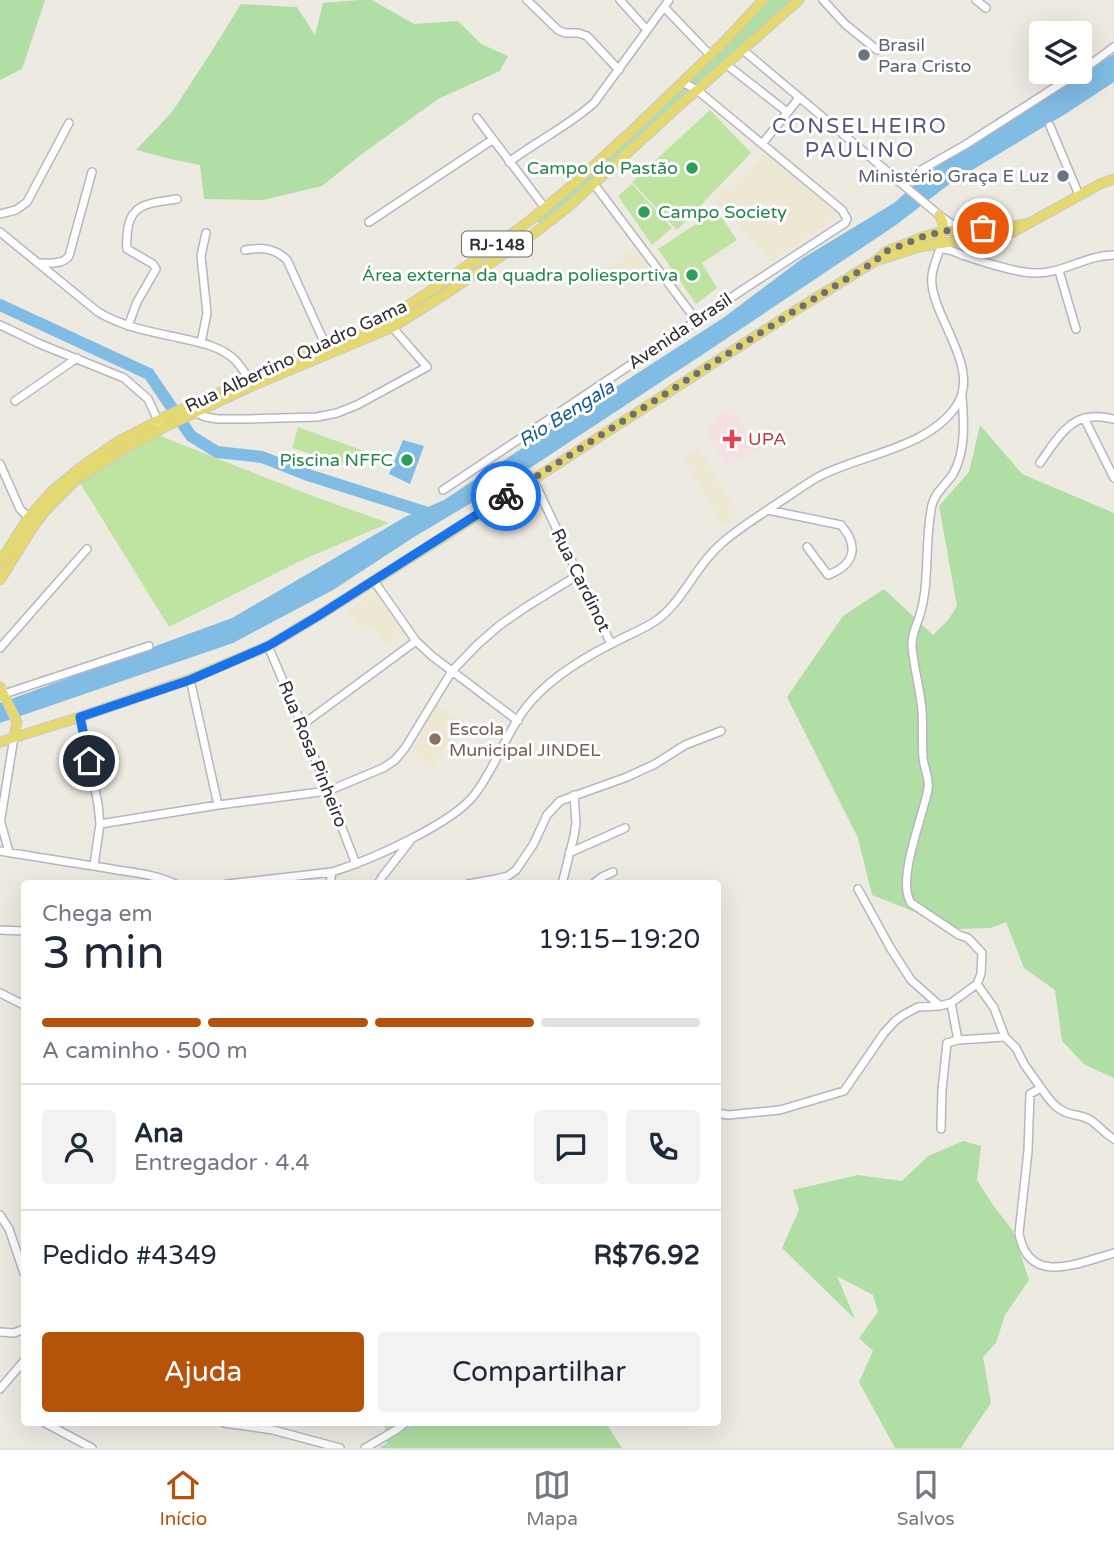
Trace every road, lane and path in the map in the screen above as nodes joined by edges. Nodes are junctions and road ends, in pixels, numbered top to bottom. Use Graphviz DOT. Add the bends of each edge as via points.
graph roads {
  1 [pos="527,0"];
  2 [pos="620,0"];
  3 [pos="762,0"];
  4 [pos="799,0"];
  5 [pos="823,0"];
  6 [pos="976,0"];
  7 [pos="666,3"];
  8 [pos="986,8"];
  9 [pos="647,30"];
  10 [pos="1114,47"];
  11 [pos="743,50"];
  12 [pos="877,50"];
  13 [pos="710,55"];
  14 [pos="1092,63"];
  15 [pos="727,65"];
  16 [pos="619,69"];
  17 [pos="682,82"];
  18 [pos="1061,84"];
  19 [pos="697,90"];
  20 [pos="799,98"];
  21 [pos="787,113"];
  22 [pos="477,118"];
  23 [pos="69,123"];
  24 [pos="1050,126"];
  25 [pos="492,139"];
  26 [pos="762,144"];
  27 [pos="509,162"];
  28 [pos="92,172"];
  29 [pos="1114,179"];
  30 [pos="594,184"];
  31 [pos="903,184"];
  32 [pos="1079,195"];
  33 [pos="177,199"];
  34 [pos="545,208"];
  35 [pos="936,212"];
  36 [pos="0,214"];
  37 [pos="369,222"];
  38 [pos="528,222"];
  39 [pos="1026,224"];
  40 [pos="960,230"];
  41 [pos="943,231"];
  42 [pos="0,232"];
  43 [pos="536,232"];
  44 [pos="206,233"];
  45 [pos="982,237"];
  46 [pos="925,241"];
  47 [pos="940,247"];
  48 [pos="244,250"];
  49 [pos="1114,255"];
  50 [pos="38,263"];
  51 [pos="1059,271"];
  52 [pos="696,320"];
  53 [pos="389,323"];
  54 [pos="0,325"];
  55 [pos="128,326"];
  56 [pos="1076,329"];
  57 [pos="201,343"];
  58 [pos="326,346"];
  59 [pos="77,358"];
  60 [pos="251,383"];
  61 [pos="962,396"];
  62 [pos="15,401"];
  63 [pos="186,412"];
  64 [pos="1084,418"];
  65 [pos="1114,419"];
  66 [pos="164,422"];
  67 [pos="1040,463"];
  68 [pos="0,464"];
  69 [pos="1114,478"];
  70 [pos="533,479"];
  71 [pos="443,490"];
  72 [pos="768,510"];
  73 [pos="32,521"];
  74 [pos="807,547"];
  75 [pos="87,549"];
  76 [pos="0,562"];
  77 [pos="578,575"];
  78 [pos="0,580"];
  79 [pos="374,580"];
  80 [pos="416,641"];
  81 [pos="611,643"];
  82 [pos="149,646"];
  83 [pos="268,646"];
  84 [pos="0,648"];
  85 [pos="452,671"];
  86 [pos="190,680"];
  87 [pos="3,694"];
  88 [pos="80,717"];
  89 [pos="517,721"];
  90 [pos="302,725"];
  91 [pos="721,731"];
  92 [pos="14,737"];
  93 [pos="0,741"];
  94 [pos="328,791"];
  95 [pos="575,795"];
  96 [pos="218,805"];
  97 [pos="0,823"];
  98 [pos="100,824"];
  99 [pos="625,828"];
  100 [pos="414,837"];
  101 [pos="0,850"];
  102 [pos="9,852"];
  103 [pos="569,853"];
  104 [pos="356,863"];
  105 [pos="94,865"];
  106 [pos="332,872"];
  107 [pos="613,872"];
  108 [pos="166,880"];
  109 [pos="262,880"];
  110 [pos="331,880"];
  111 [pos="381,880"];
  112 [pos="496,880"];
  113 [pos="563,880"];
  114 [pos="598,880"];
  115 [pos="858,889"];
  116 [pos="0,930"];
  117 [pos="21,931"];
  118 [pos="978,984"];
  119 [pos="0,993"];
  120 [pos="951,1003"];
  121 [pos="21,1004"];
  122 [pos="939,1006"];
  123 [pos="1005,1037"];
  124 [pos="958,1040"];
  125 [pos="1041,1088"];
  126 [pos="721,1114"];
  127 [pos="941,1129"];
  128 [pos="1114,1139"];
  129 [pos="0,1215"];
  130 [pos="1114,1253"];
  131 [pos="21,1264"];
  132 [pos="21,1330"];
  133 [pos="0,1332"];
  134 [pos="21,1364"];
  135 [pos="0,1389"];
  136 [pos="51,1426"];
  137 [pos="246,1426"];
  138 [pos="400,1426"];
  139 [pos="92,1448"];
  140 [pos="340,1448"];
  141 [pos="365,1448"];
  1 -- 16 [label="street" via="558,30 587,36"];
  2 -- 9 [label="street"];
  3 -- 13 [label="main road, Rua Albertino Quadro Gama / RJ-148"];
  4 -- 11 [label="main road, Rua Albertino Quadro Gama"];
  5 -- 12 [label="street"];
  6 -- 8 [label="street"];
  7 -- 9 [label="street"];
  7 -- 13 [label="street"];
  9 -- 16 [label="street"];
  10 -- 14 [label="street"];
  11 -- 15 [label="main road, Rua Albertino Quadro Gama"];
  11 -- 20 [label="street"];
  13 -- 17 [label="main road, Rua Albertino Quadro Gama / RJ-148"];
  15 -- 19 [label="main road, Rua Albertino Quadro Gama"];
  15 -- 21 [label="street"];
  16 -- 27 [label="street" via="580,116"];
  17 -- 19 [label="street"];
  17 -- 34 [label="main road, Rua Albertino Quadro Gama / RJ-148"];
  18 -- 31 [label="street"];
  19 -- 26 [label="street"];
  19 -- 30 [label="main road, Rua Albertino Quadro Gama"];
  20 -- 21 [label="street"];
  20 -- 31 [label="street"];
  21 -- 26 [label="street"];
  22 -- 25 [label="street"];
  23 -- 36 [label="street" via="27,202"];
  24 -- 32 [label="street"];
  25 -- 27 [label="street"];
  25 -- 37 [label="street"];
  26 -- 52 [label="street, Avenida Brasil" via="847,219"];
  27 -- 34 [label="street"];
  28 -- 50 [label="street" via="69,256 61,262"];
  29 -- 32 [label="main road"];
  30 -- 43 [label="main road, Rua Albertino Quadro Gama"];
  30 -- 52 [label="street"];
  31 -- 35 [label="street"];
  32 -- 39 [label="main road"];
  33 -- 55 [label="street" via="140,207 130,218 127,249 156,269"];
  34 -- 38 [label="main road, Rua Albertino Quadro Gama / RJ-148"];
  35 -- 40 [label="street"];
  35 -- 41 [label="main road"];
  35 -- 46 [label="main road"];
  38 -- 43 [label="main road"];
  38 -- 53 [label="main road, Rua Albertino Quadro Gama / RJ-148"];
  39 -- 40 [label="main road"];
  39 -- 45 [label="main road" via="1013,232"];
  40 -- 41 [label="main road"];
  40 -- 45 [label="main road"];
  41 -- 46 [label="main road" via="935,241"];
  42 -- 50 [label="street"];
  43 -- 53 [label="main road, Rua Albertino Quadro Gama" via="430,305"];
  44 -- 57 [label="street" via="201,256 207,313"];
  45 -- 47 [label="main road"];
  46 -- 47 [label="main road"];
  46 -- 70 [label="main road" via="874,262"];
  47 -- 51 [label="street" via="1025,273"];
  47 -- 61 [label="street" via="931,284 960,360"];
  48 -- 58 [label="street" via="260,247 287,260"];
  49 -- 51 [label="street"];
  50 -- 55 [label="street" via="98,312"];
  51 -- 56 [label="street"];
  52 -- 71 [label="street, Avenida Brasil"];
  53 -- 58 [label="main road, Rua Albertino Quadro Gama / RJ-148"];
  53 -- 60 [label="main road, Rua Albertino Quadro Gama"];
  53 -- 63 [label="street" via="427,367 358,405 317,417 218,419"];
  54 -- 59 [label="street"];
  55 -- 57 [label="street"];
  57 -- 60 [label="street" via="235,360"];
  58 -- 60 [label="main road, Rua Albertino Quadro Gama / RJ-148"];
  59 -- 62 [label="street"];
  59 -- 66 [label="street" via="124,378 148,399"];
  60 -- 63 [label="main road, Rua Albertino Quadro Gama"];
  61 -- 72 [label="street" via="944,420 923,435 817,478"];
  61 -- 118 [label="street" via="962,449 951,477 933,502 923,600 912,635 928,784 906,889 911,903 968,938 982,953"];
  63 -- 66 [label="main road, Rua Albertino Quadro Gama"];
  64 -- 65 [label="street"];
  64 -- 67 [label="street" via="1057,438"];
  64 -- 69 [label="street"];
  66 -- 73 [label="main road, Rua Albertino Quadro Gama" via="117,442 81,467 52,491"];
  68 -- 73 [label="street" via="20,509"];
  70 -- 77 [label="street, Rua Cardinot"];
  70 -- 79 [label="main road"];
  72 -- 74 [label="street" via="841,525 853,549 849,560 828,575"];
  72 -- 81 [label="street" via="720,544 671,608"];
  73 -- 76 [label="main road"];
  73 -- 78 [label="main road"];
  75 -- 84 [label="street"];
  77 -- 81 [label="street, Rua Cardinot"];
  77 -- 85 [label="street" via="500,625"];
  79 -- 80 [label="street"];
  79 -- 83 [label="main road"];
  80 -- 85 [label="street"];
  80 -- 90 [label="street"];
  81 -- 89 [label="street" via="552,681"];
  82 -- 87 [label="street"];
  83 -- 86 [label="main road"];
  83 -- 90 [label="street, Rua Rosa Pinheiro"];
  85 -- 89 [label="street"];
  85 -- 94 [label="street" via="395,760"];
  86 -- 88 [label="main road"];
  86 -- 96 [label="street"];
  87 -- 92 [label="main road" via="17,722"];
  88 -- 92 [label="main road"];
  88 -- 98 [label="street"];
  89 -- 100 [label="street" via="475,794 443,821"];
  90 -- 94 [label="street, Rua Rosa Pinheiro"];
  91 -- 95 [label="street" via="627,777"];
  92 -- 93 [label="main road"];
  92 -- 97 [label="street"];
  94 -- 96 [label="street"];
  94 -- 104 [label="street, Rua Rosa Pinheiro"];
  95 -- 103 [label="street" via="576,823"];
  95 -- 112 [label="street" via="560,801 547,815 516,870"];
  96 -- 98 [label="street"];
  97 -- 102 [label="street"];
  98 -- 105 [label="street"];
  99 -- 103 [label="street"];
  100 -- 104 [label="street"];
  100 -- 111 [label="street"];
  101 -- 102 [label="street"];
  102 -- 105 [label="street"];
  103 -- 113 [label="street"];
  104 -- 106 [label="street"];
  105 -- 108 [label="street"];
  106 -- 109 [label="street"];
  106 -- 110 [label="street"];
  107 -- 114 [label="street"];
  115 -- 122 [label="street" via="911,980"];
  116 -- 117 [label="street"];
  118 -- 120 [label="street"];
  118 -- 123 [label="street"];
  119 -- 121 [label="street"];
  120 -- 122 [label="street"];
  120 -- 124 [label="street"];
  122 -- 126 [label="street" via="903,1014 844,1091 780,1110"];
  123 -- 124 [label="street"];
  123 -- 125 [label="street"];
  124 -- 127 [label="street" via="947,1043"];
  125 -- 128 [label="street" via="1057,1107 1090,1120"];
  125 -- 130 [label="street" via="1030,1097 1019,1233 1022,1246 1039,1265 1056,1267"];
  129 -- 131 [label="street"];
  132 -- 133 [label="street"];
  134 -- 135 [label="street"];
  136 -- 139 [label="street"];
  137 -- 140 [label="street"];
  138 -- 141 [label="street"];
}
